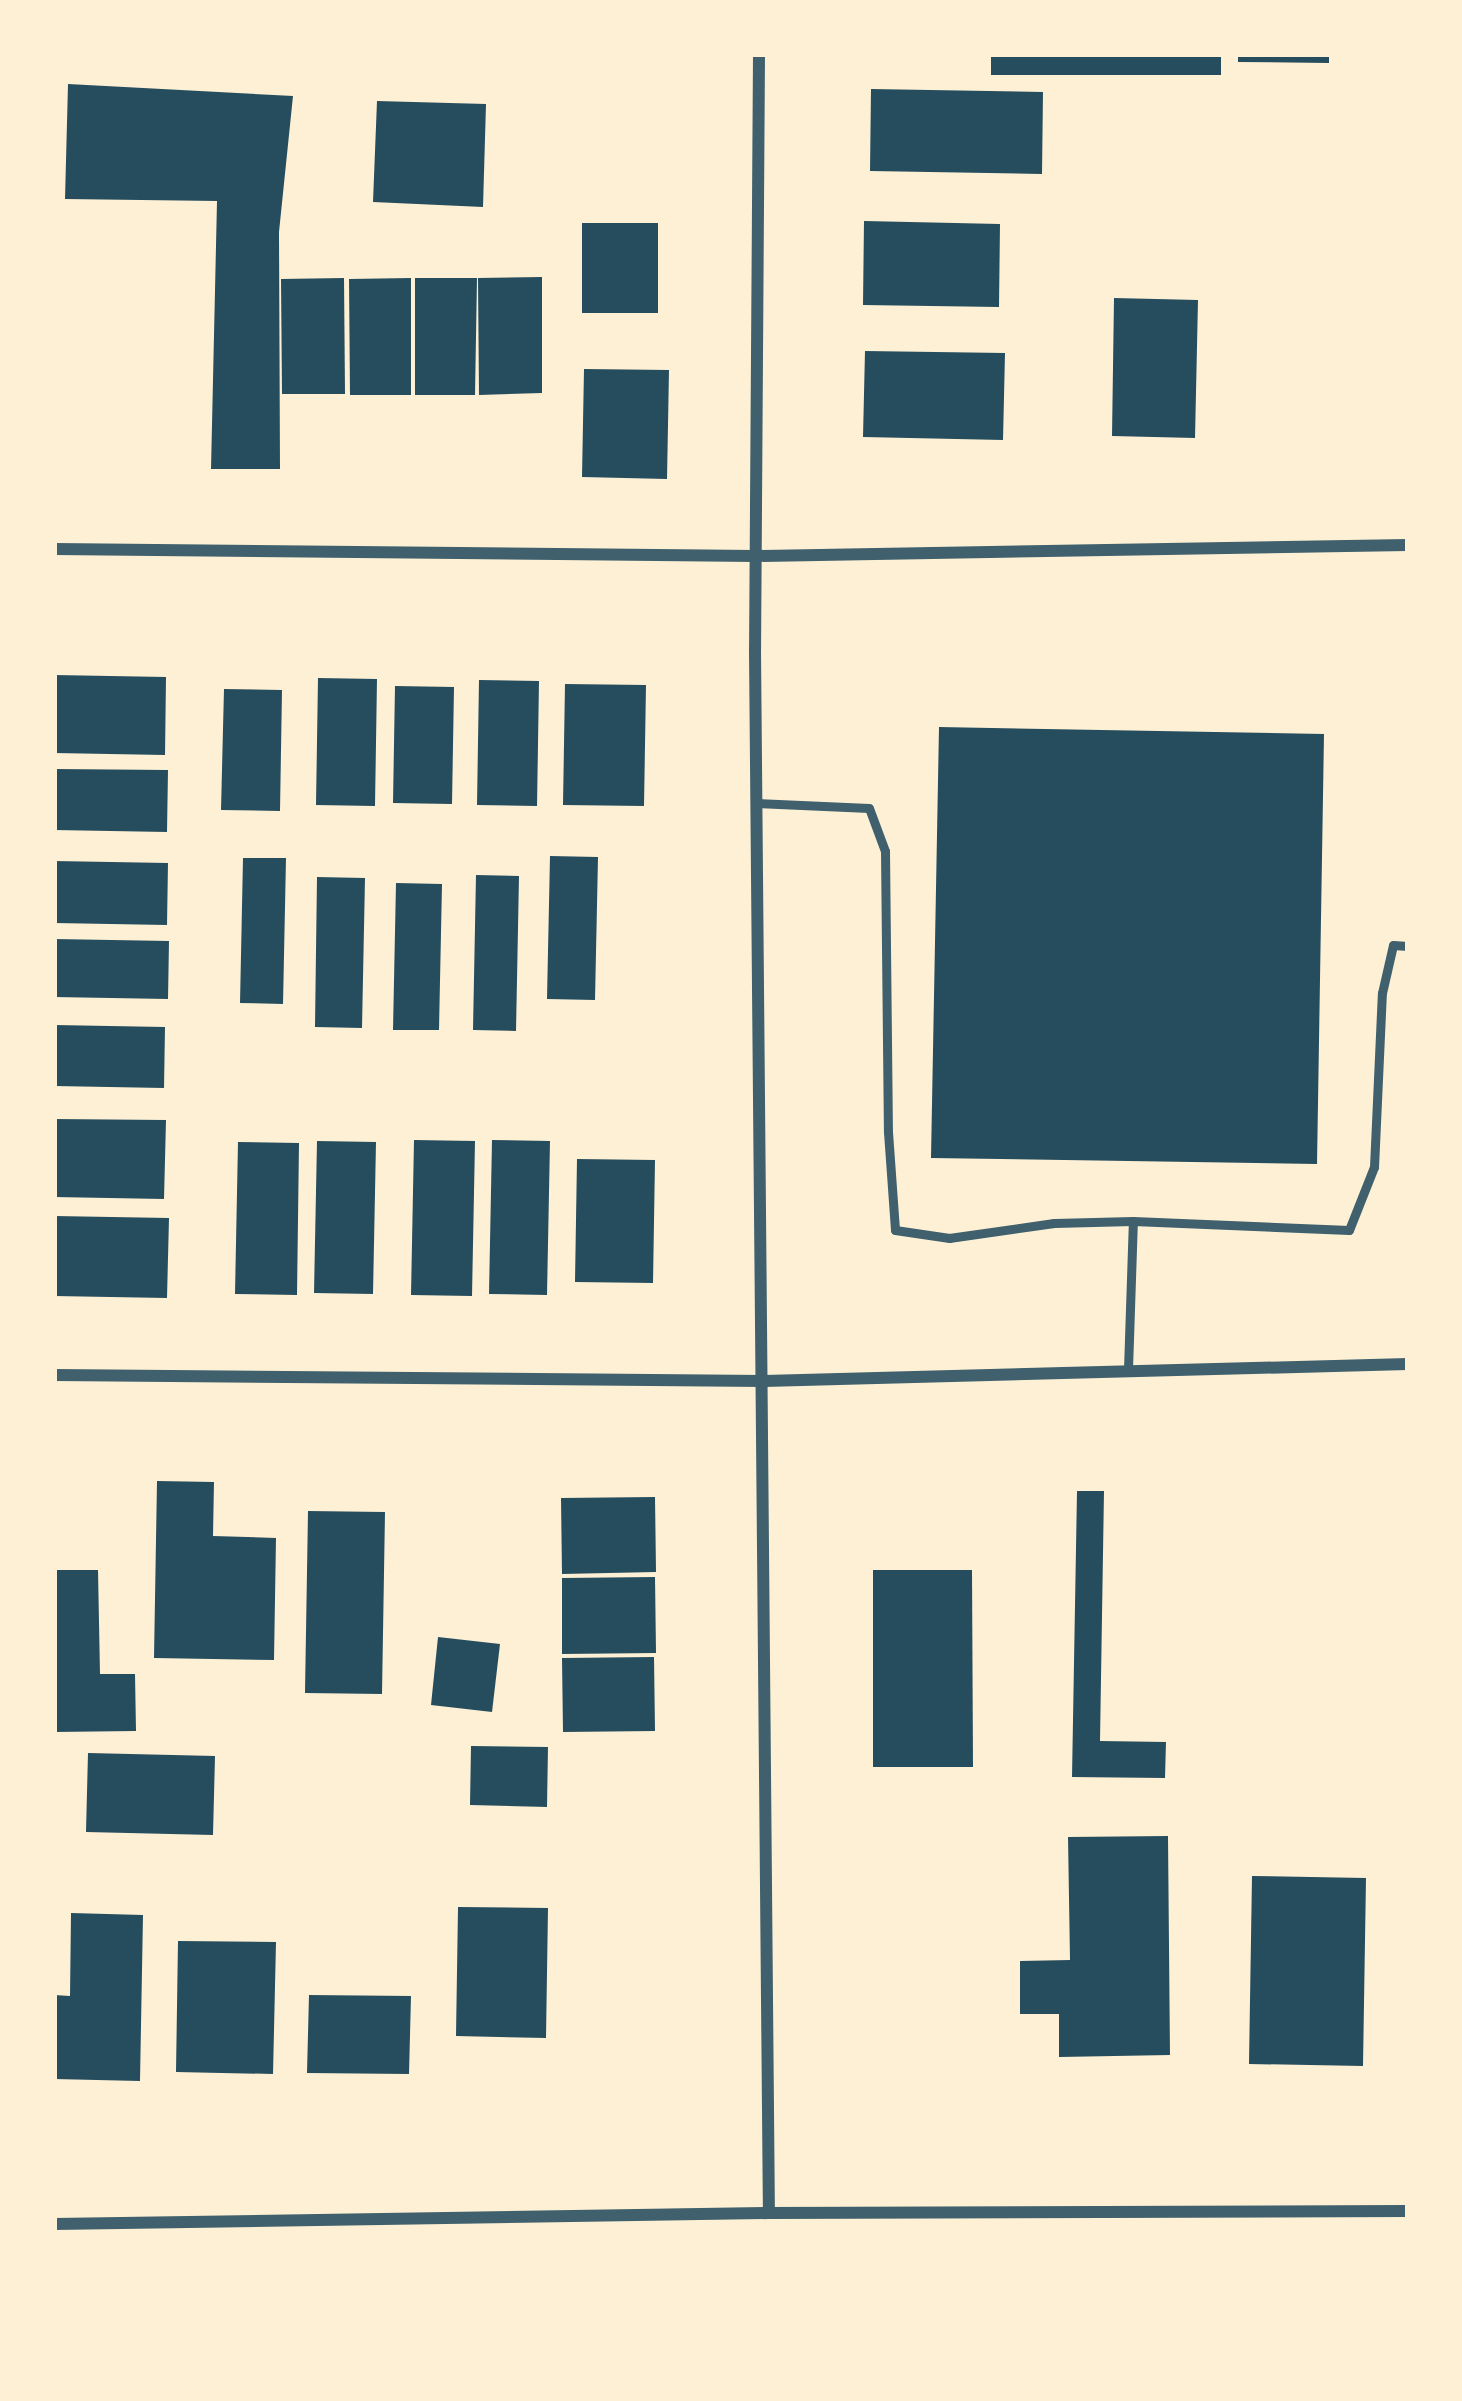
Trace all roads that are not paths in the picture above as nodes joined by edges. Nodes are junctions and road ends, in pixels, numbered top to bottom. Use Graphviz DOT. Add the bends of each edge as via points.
graph roads {
  1 [pos="759,54"];
  2 [pos="1408,545"];
  3 [pos="54,549"];
  4 [pos="755,556"];
  5 [pos="757,803"];
  6 [pos="1408,946"];
  7 [pos="1133,1221"];
  8 [pos="1408,1364"];
  9 [pos="1128,1370"];
  10 [pos="54,1375"];
  11 [pos="764,1381"];
  12 [pos="1408,2211"];
  13 [pos="769,2213"];
  14 [pos="54,2224"];
  1 -- 4 [label="street"];
  2 -- 4 [label="street"];
  3 -- 4 [label="street"];
  4 -- 5 [label="street"];
  5 -- 7 [label="lane" via="869,808 885,851 895,1230 949,1238"];
  5 -- 11 [label="street"];
  6 -- 7 [label="lane" via="1394,945 1382,994 1374,1167 1349,1230"];
  7 -- 9 [label="lane"];
  8 -- 9 [label="street"];
  9 -- 11 [label="street"];
  10 -- 11 [label="street"];
  11 -- 13 [label="street"];
  12 -- 13 [label="street"];
  13 -- 14 [label="street"];
}
